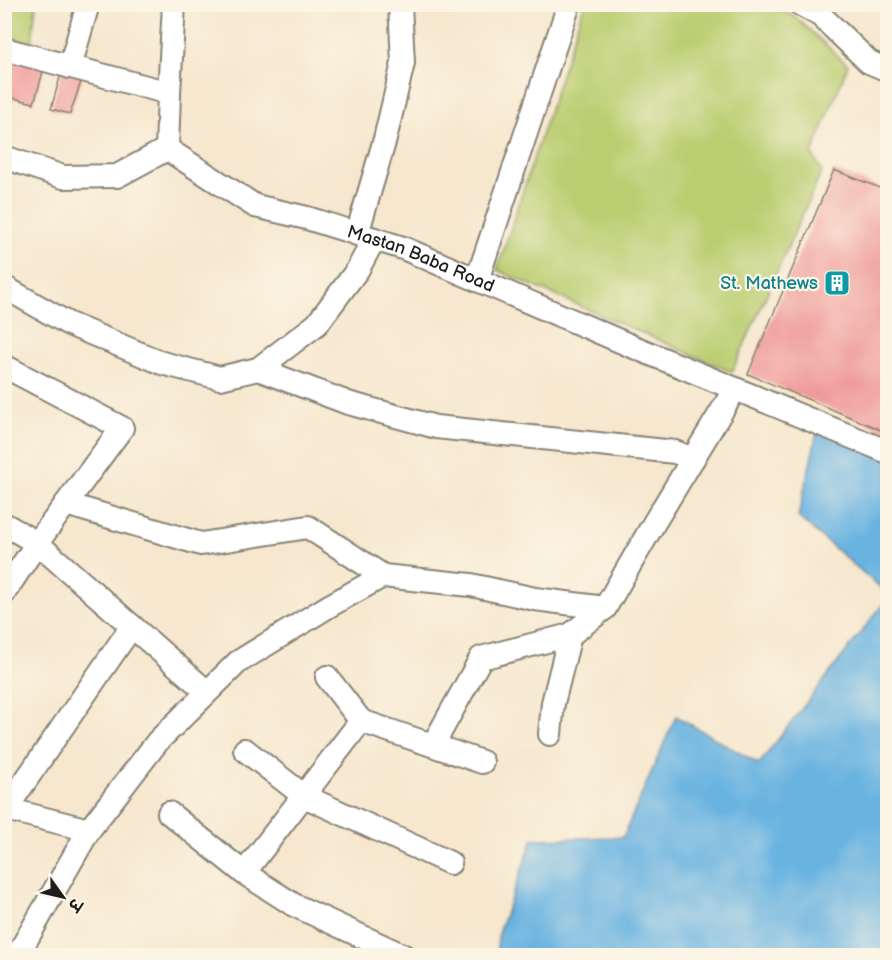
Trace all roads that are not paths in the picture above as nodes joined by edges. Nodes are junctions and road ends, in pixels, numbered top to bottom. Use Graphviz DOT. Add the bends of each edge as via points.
graph roads {
  1 [pos="88,4"];
  2 [pos="174,4"];
  3 [pos="400,4"];
  4 [pos="569,4"];
  5 [pos="800,4"];
  6 [pos="4,49"];
  7 [pos="70,67"];
  8 [pos="888,70"];
  9 [pos="169,93"];
  10 [pos="167,149"];
  11 [pos="4,157"];
  12 [pos="366,236"];
  13 [pos="477,280"];
  14 [pos="4,286"];
  15 [pos="4,366"];
  16 [pos="258,369"];
  17 [pos="735,389"];
  18 [pos="888,452"];
  19 [pos="693,459"];
  20 [pos="66,504"];
  21 [pos="4,524"];
  22 [pos="37,543"];
  23 [pos="383,576"];
  24 [pos="4,593"];
  25 [pos="605,608"];
  26 [pos="132,626"];
  27 [pos="570,635"];
  28 [pos="327,677"];
  29 [pos="207,692"];
  30 [pos="361,722"];
  31 [pos="549,734"];
  32 [pos="433,745"];
  33 [pos="244,750"];
  34 [pos="482,762"];
  35 [pos="304,796"];
  36 [pos="5,810"];
  37 [pos="169,813"];
  38 [pos="89,830"];
  39 [pos="450,863"];
  40 [pos="244,873"];
  41 [pos="17,956"];
  42 [pos="404,956"];
  1 -- 7 [label="street"];
  2 -- 9 [label="street"];
  3 -- 12 [label="street" via="403,63"];
  4 -- 13 [label="street"];
  5 -- 8 [label="street" via="819,15 868,62"];
  6 -- 7 [label="street"];
  7 -- 9 [label="street"];
  9 -- 10 [label="street"];
  10 -- 11 [label="street" via="117,176 63,177"];
  10 -- 12 [label="street, Mastan Baba Road" via="255,206"];
  12 -- 13 [label="street, Mastan Baba Road"];
  12 -- 16 [label="street" via="358,269 317,324"];
  13 -- 17 [label="street, Mastan Baba Road"];
  14 -- 16 [label="street" via="69,324 162,363 220,378"];
  15 -- 20 [label="street" via="122,428"];
  16 -- 19 [label="street" via="348,403 436,427 675,452"];
  17 -- 18 [label="street, Mastan Baba Road"];
  17 -- 19 [label="street"];
  19 -- 25 [label="street"];
  20 -- 22 [label="street"];
  20 -- 23 [label="street" via="201,544 308,527"];
  21 -- 22 [label="street"];
  22 -- 24 [label="street"];
  22 -- 26 [label="street"];
  23 -- 25 [label="street" via="471,585"];
  23 -- 29 [label="street" via="238,662"];
  25 -- 27 [label="street"];
  26 -- 29 [label="street"];
  26 -- 36 [label="street"];
  27 -- 31 [label="street"];
  27 -- 32 [label="street" via="481,658"];
  28 -- 30 [label="street"];
  29 -- 38 [label="street" via="159,741"];
  30 -- 32 [label="street"];
  30 -- 35 [label="street"];
  32 -- 34 [label="street"];
  33 -- 35 [label="street"];
  35 -- 39 [label="street"];
  35 -- 40 [label="street"];
  36 -- 38 [label="street"];
  37 -- 40 [label="street"];
  38 -- 41 [label="street"];
  40 -- 42 [label="street" via="294,905"];
}
